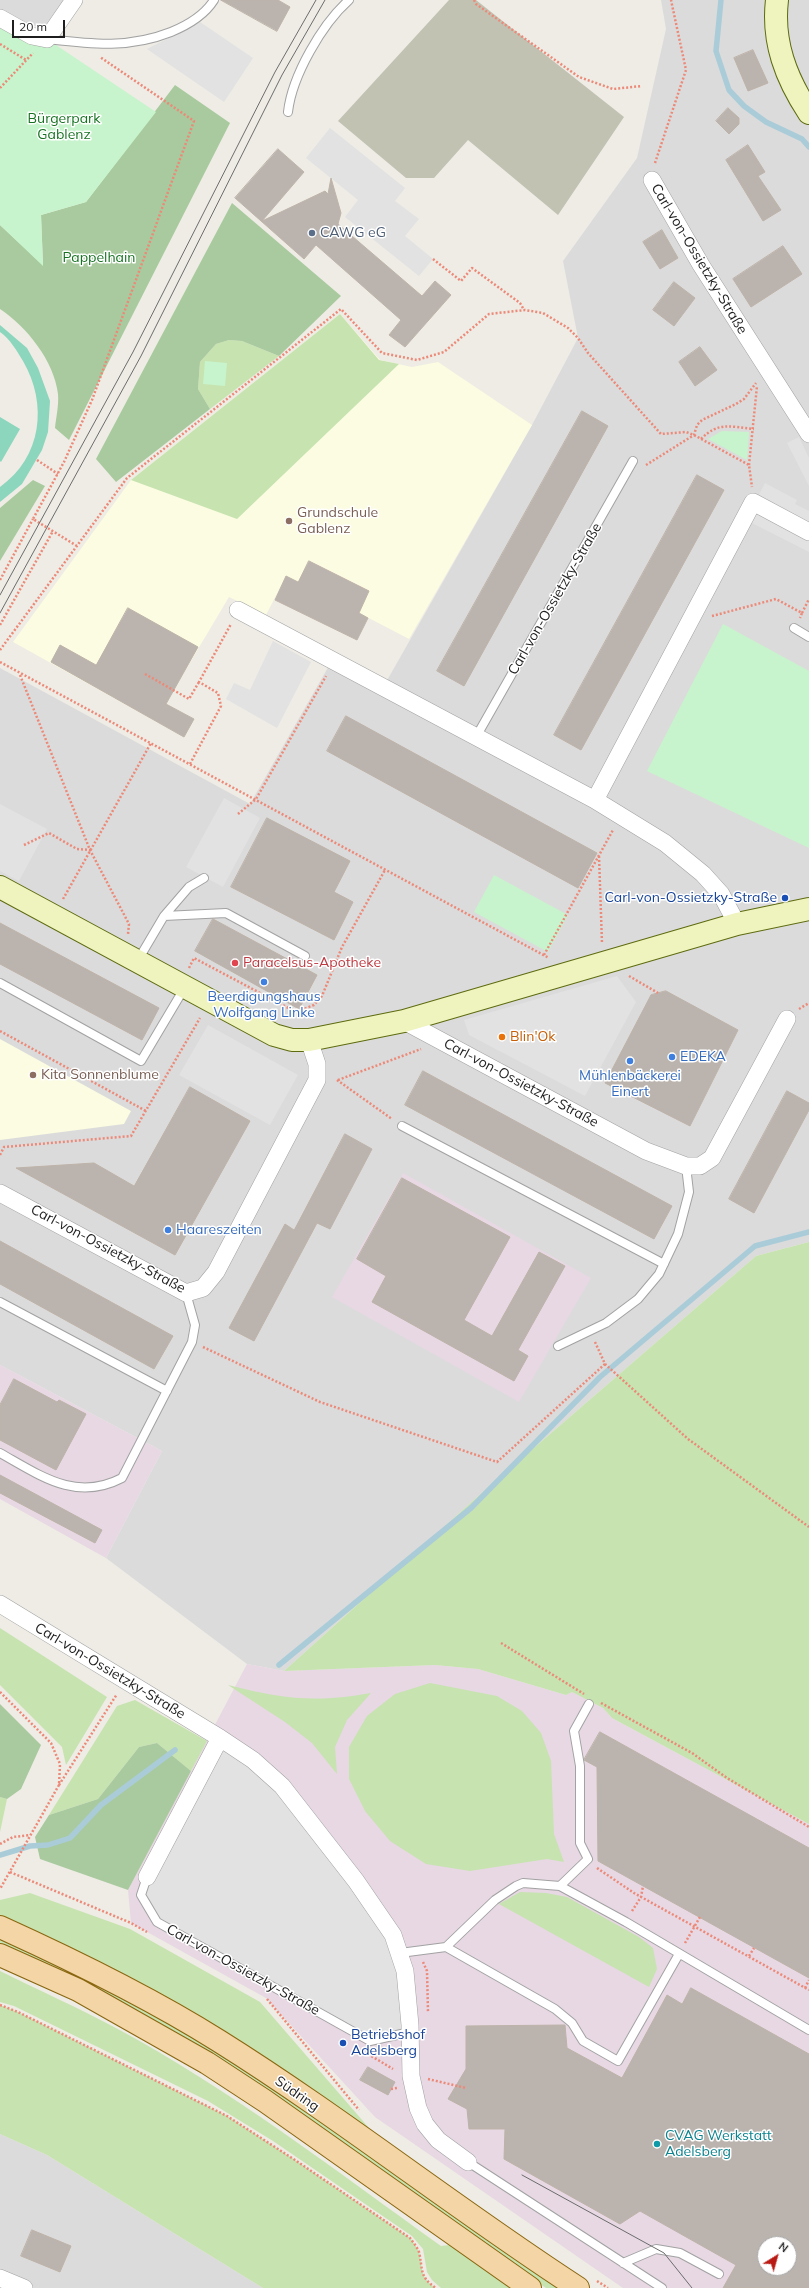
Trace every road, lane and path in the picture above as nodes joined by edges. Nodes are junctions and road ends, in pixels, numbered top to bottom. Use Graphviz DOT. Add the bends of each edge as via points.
graph roads {
  1 [pos="74,0"];
  2 [pos="214,0"];
  3 [pos="348,0"];
  4 [pos="474,0"];
  5 [pos="672,0"];
  6 [pos="776,0"];
  7 [pos="0,18"];
  8 [pos="46,39"];
  9 [pos="80,43"];
  10 [pos="0,44"];
  11 [pos="26,60"];
  12 [pos="642,86"];
  13 [pos="0,88"];
  14 [pos="288,112"];
  15 [pos="809,113"];
  16 [pos="652,180"];
  17 [pos="433,259"];
  18 [pos="525,310"];
  19 [pos="754,429"];
  20 [pos="694,434"];
  21 [pos="809,434"];
  22 [pos="702,438"];
  23 [pos="37,460"];
  24 [pos="633,461"];
  25 [pos="749,465"];
  26 [pos="58,474"];
  27 [pos="753,502"];
  28 [pos="34,519"];
  29 [pos="53,531"];
  30 [pos="809,532"];
  31 [pos="77,546"];
  32 [pos="0,580"];
  33 [pos="809,599"];
  34 [pos="238,610"];
  35 [pos="802,613"];
  36 [pos="690,621"];
  37 [pos="0,626"];
  38 [pos="794,628"];
  39 [pos="809,637"];
  40 [pos="0,650"];
  41 [pos="334,661"];
  42 [pos="0,662"];
  43 [pos="20,674"];
  44 [pos="145,674"];
  45 [pos="199,682"];
  46 [pos="476,737"];
  47 [pos="151,743"];
  48 [pos="190,764"];
  49 [pos="256,800"];
  50 [pos="595,800"];
  51 [pos="238,814"];
  52 [pos="621,816"];
  53 [pos="24,845"];
  54 [pos="90,850"];
  55 [pos="599,856"];
  56 [pos="385,870"];
  57 [pos="204,878"];
  58 [pos="0,887"];
  59 [pos="809,909"];
  60 [pos="54,916"];
  61 [pos="164,916"];
  62 [pos="737,924"];
  63 [pos="544,955"];
  64 [pos="305,956"];
  65 [pos="131,958"];
  66 [pos="602,962"];
  67 [pos="572,971"];
  68 [pos="628,975"];
  69 [pos="186,980"];
  70 [pos="0,983"];
  71 [pos="658,993"];
  72 [pos="210,1000"];
  73 [pos="787,1019"];
  74 [pos="404,1022"];
  75 [pos="0,1032"];
  76 [pos="309,1040"];
  77 [pos="442,1041"];
  78 [pos="317,1080"];
  79 [pos="338,1080"];
  80 [pos="146,1111"];
  81 [pos="402,1126"];
  82 [pos="0,1155"];
  83 [pos="686,1166"];
  84 [pos="0,1193"];
  85 [pos="664,1264"];
  86 [pos="186,1293"];
  87 [pos="0,1302"];
  88 [pos="590,1331"];
  89 [pos="192,1342"];
  90 [pos="558,1346"];
  91 [pos="605,1365"];
  92 [pos="167,1391"];
  93 [pos="0,1453"];
  94 [pos="809,1527"];
  95 [pos="0,1604"];
  96 [pos="501,1643"];
  97 [pos="126,1680"];
  98 [pos="0,1692"];
  99 [pos="586,1695"];
  100 [pos="599,1702"];
  101 [pos="589,1704"];
  102 [pos="220,1738"];
  103 [pos="59,1785"];
  104 [pos="809,1828"];
  105 [pos="31,1835"];
  106 [pos="0,1844"];
  107 [pos="588,1859"];
  108 [pos="10,1872"];
  109 [pos="147,1877"];
  110 [pos="560,1886"];
  111 [pos="643,1886"];
  112 [pos="0,1890"];
  113 [pos="641,1897"];
  114 [pos="700,1917"];
  115 [pos="626,1922"];
  116 [pos="695,1926"];
  117 [pos="0,1927"];
  118 [pos="151,1934"];
  119 [pos="446,1947"];
  120 [pos="754,1948"];
  121 [pos="418,1951"];
  122 [pos="400,1953"];
  123 [pos="679,1954"];
  124 [pos="0,1955"];
  125 [pos="749,1956"];
  126 [pos="809,1980"];
  127 [pos="805,1988"];
  128 [pos="809,1990"];
  129 [pos="266,1998"];
  130 [pos="0,2005"];
  131 [pos="428,2014"];
  132 [pos="809,2030"];
  133 [pos="410,2032"];
  134 [pos="428,2072"];
  135 [pos="429,2079"];
  136 [pos="363,2114"];
  137 [pos="468,2162"];
  138 [pos="623,2264"];
  139 [pos="719,2274"];
  140 [pos="0,2278"];
  141 [pos="587,2284"];
  142 [pos="24,2288"];
  143 [pos="436,2288"];
  144 [pos="530,2288"];
  145 [pos="608,2288"];
  146 [pos="662,2288"];
  1 -- 8 [label="street"];
  2 -- 9 [label="lane" via="208,10 196,20 152,39 132,44"];
  3 -- 14 [label="lane" via="328,24 309,55 295,83"];
  4 -- 12 [label="path" via="476,4 578,77 612,89"];
  5 -- 16 [label="path, Carl-von-Ossietzky-Straße" via="686,70 653,168"];
  6 -- 15 [label="street" via="778,48 788,76"];
  7 -- 8 [label="street" via="32,36"];
  8 -- 9 [label="lane"];
  8 -- 11 [label="path"];
  9 -- 26 [label="path" via="194,121 92,400"];
  10 -- 11 [label="path"];
  11 -- 13 [label="path"];
  16 -- 21 [label="street, Carl-von-Ossietzky-Straße" via="701,266"];
  17 -- 18 [label="path" via="461,281 472,268 520,303"];
  18 -- 20 [label="path" via="543,313 568,328 660,434"];
  18 -- 31 [label="path" via="489,314 444,352 417,360 382,353 341,309 127,478"];
  19 -- 20 [label="path" via="758,381 744,399 702,420"];
  19 -- 22 [label="path" via="717,427"];
  19 -- 25 [label="path"];
  20 -- 22 [label="path"];
  20 -- 24 [label="path" via="644,466"];
  22 -- 25 [label="path"];
  23 -- 26 [label="path"];
  24 -- 46 [label="lane, Carl-von-Ossietzky-Straße"];
  25 -- 27 [label="path"];
  26 -- 28 [label="path"];
  27 -- 30 [label="street"];
  27 -- 36 [label="street"];
  28 -- 29 [label="path"];
  28 -- 32 [label="path"];
  29 -- 31 [label="path"];
  29 -- 37 [label="path"];
  31 -- 40 [label="path"];
  33 -- 35 [label="path"];
  34 -- 41 [label="street"];
  34 -- 45 [label="path"];
  35 -- 36 [label="path" via="776,599"];
  35 -- 38 [label="path"];
  36 -- 50 [label="street"];
  38 -- 39 [label="lane"];
  41 -- 46 [label="street"];
  41 -- 49 [label="path"];
  42 -- 43 [label="path"];
  43 -- 47 [label="path"];
  43 -- 54 [label="path"];
  44 -- 45 [label="path" via="189,699"];
  45 -- 48 [label="path" via="218,693 221,706"];
  46 -- 50 [label="street"];
  47 -- 48 [label="path"];
  47 -- 54 [label="path"];
  48 -- 49 [label="path"];
  49 -- 51 [label="path"];
  49 -- 56 [label="path"];
  50 -- 52 [label="street"];
  52 -- 55 [label="path"];
  52 -- 62 [label="street" via="665,843 703,874 721,894"];
  53 -- 54 [label="path" via="49,833 77,849"];
  54 -- 60 [label="path"];
  54 -- 65 [label="path" via="129,924"];
  55 -- 63 [label="path"];
  55 -- 66 [label="path"];
  56 -- 63 [label="path"];
  56 -- 69 [label="path" via="342,947 322,996 306,1010 296,1012 194,958"];
  57 -- 61 [label="lane" via="189,887"];
  58 -- 60 [label="street"];
  59 -- 62 [label="street"];
  60 -- 65 [label="street"];
  61 -- 64 [label="lane" via="226,913"];
  61 -- 65 [label="lane"];
  62 -- 66 [label="street"];
  63 -- 67 [label="path"];
  65 -- 69 [label="street"];
  66 -- 67 [label="street"];
  67 -- 74 [label="street"];
  68 -- 71 [label="path"];
  69 -- 70 [label="lane" via="141,1061"];
  69 -- 72 [label="street"];
  72 -- 76 [label="street" via="274,1034 292,1040"];
  72 -- 80 [label="path"];
  73 -- 83 [label="street" via="712,1158 700,1166"];
  74 -- 76 [label="street"];
  74 -- 77 [label="street, Carl-von-Ossietzky-Straße"];
  75 -- 80 [label="path"];
  76 -- 78 [label="street" via="317,1064"];
  77 -- 79 [label="path"];
  77 -- 83 [label="street, Carl-von-Ossietzky-Straße" via="646,1150"];
  78 -- 79 [label="path"];
  78 -- 86 [label="street, Carl-von-Ossietzky-Straße" via="216,1272 203,1288"];
  79 -- 81 [label="path"];
  80 -- 82 [label="path" via="131,1136 4,1147"];
  81 -- 85 [label="lane"];
  83 -- 85 [label="lane" via="689,1192 678,1234"];
  84 -- 86 [label="street, Carl-von-Ossietzky-Straße"];
  85 -- 88 [label="lane" via="638,1299 606,1323"];
  86 -- 89 [label="lane" via="195,1325"];
  87 -- 92 [label="lane"];
  88 -- 90 [label="lane"];
  88 -- 91 [label="path"];
  89 -- 91 [label="path" via="320,1402 497,1462"];
  89 -- 92 [label="lane"];
  91 -- 94 [label="path" via="688,1439"];
  92 -- 93 [label="lane" via="122,1478 108,1485 92,1488 51,1482"];
  95 -- 97 [label="street, Carl-von-Ossietzky-Straße"];
  96 -- 99 [label="path"];
  97 -- 102 [label="street, Carl-von-Ossietzky-Straße"];
  97 -- 103 [label="path"];
  98 -- 103 [label="path" via="51,1743 60,1764"];
  100 -- 104 [label="path" via="692,1753 727,1778"];
  101 -- 107 [label="lane" via="574,1731 580,1766 580,1843"];
  102 -- 109 [label="street, Carl-von-Ossietzky-Straße"];
  102 -- 122 [label="street, Carl-von-Ossietzky-Straße" via="253,1760 282,1786 356,1881 393,1935"];
  103 -- 105 [label="path"];
  105 -- 106 [label="path" via="13,1837"];
  105 -- 108 [label="path"];
  107 -- 110 [label="lane"];
  107 -- 113 [label="path" via="599,1871"];
  108 -- 112 [label="path"];
  108 -- 118 [label="path" via="131,1923"];
  109 -- 133 [label="lane, Carl-von-Ossietzky-Straße" via="141,1895 157,1922 370,2040"];
  110 -- 115 [label="lane"];
  110 -- 119 [label="lane" via="523,1883 516,1886 495,1900"];
  111 -- 113 [label="path"];
  113 -- 115 [label="path"];
  113 -- 116 [label="path"];
  114 -- 116 [label="path"];
  115 -- 123 [label="lane"];
  116 -- 123 [label="path"];
  116 -- 125 [label="path"];
  117 -- 141 [label="main road, Südring" via="87,1967 161,2006 219,2041 280,2081 476,2220"];
  119 -- 121 [label="lane"];
  119 -- 123 [label="lane" via="555,2009 572,2023 583,2041 618,2061"];
  120 -- 125 [label="path"];
  121 -- 122 [label="lane"];
  121 -- 131 [label="path" via="427,1971"];
  122 -- 133 [label="street, Carl-von-Ossietzky-Straße" via="405,1971"];
  123 -- 132 [label="lane"];
  124 -- 144 [label="main road, Südring" via="78,1990 207,2063"];
  125 -- 127 [label="path"];
  126 -- 127 [label="path"];
  127 -- 128 [label="path"];
  129 -- 136 [label="path"];
  130 -- 143 [label="path" via="227,2116 295,2160 410,2238 418,2250 421,2273 429,2284"];
  133 -- 137 [label="street, Carl-von-Ossietzky-Straße" via="411,2076 418,2108 425,2124 438,2140"];
  134 -- 135 [label="path"];
  137 -- 138 [label="lane"];
  138 -- 139 [label="lane" via="656,2249 680,2253"];
  138 -- 146 [label="lane"];
  140 -- 142 [label="street"];
  141 -- 145 [label="path"];
}
